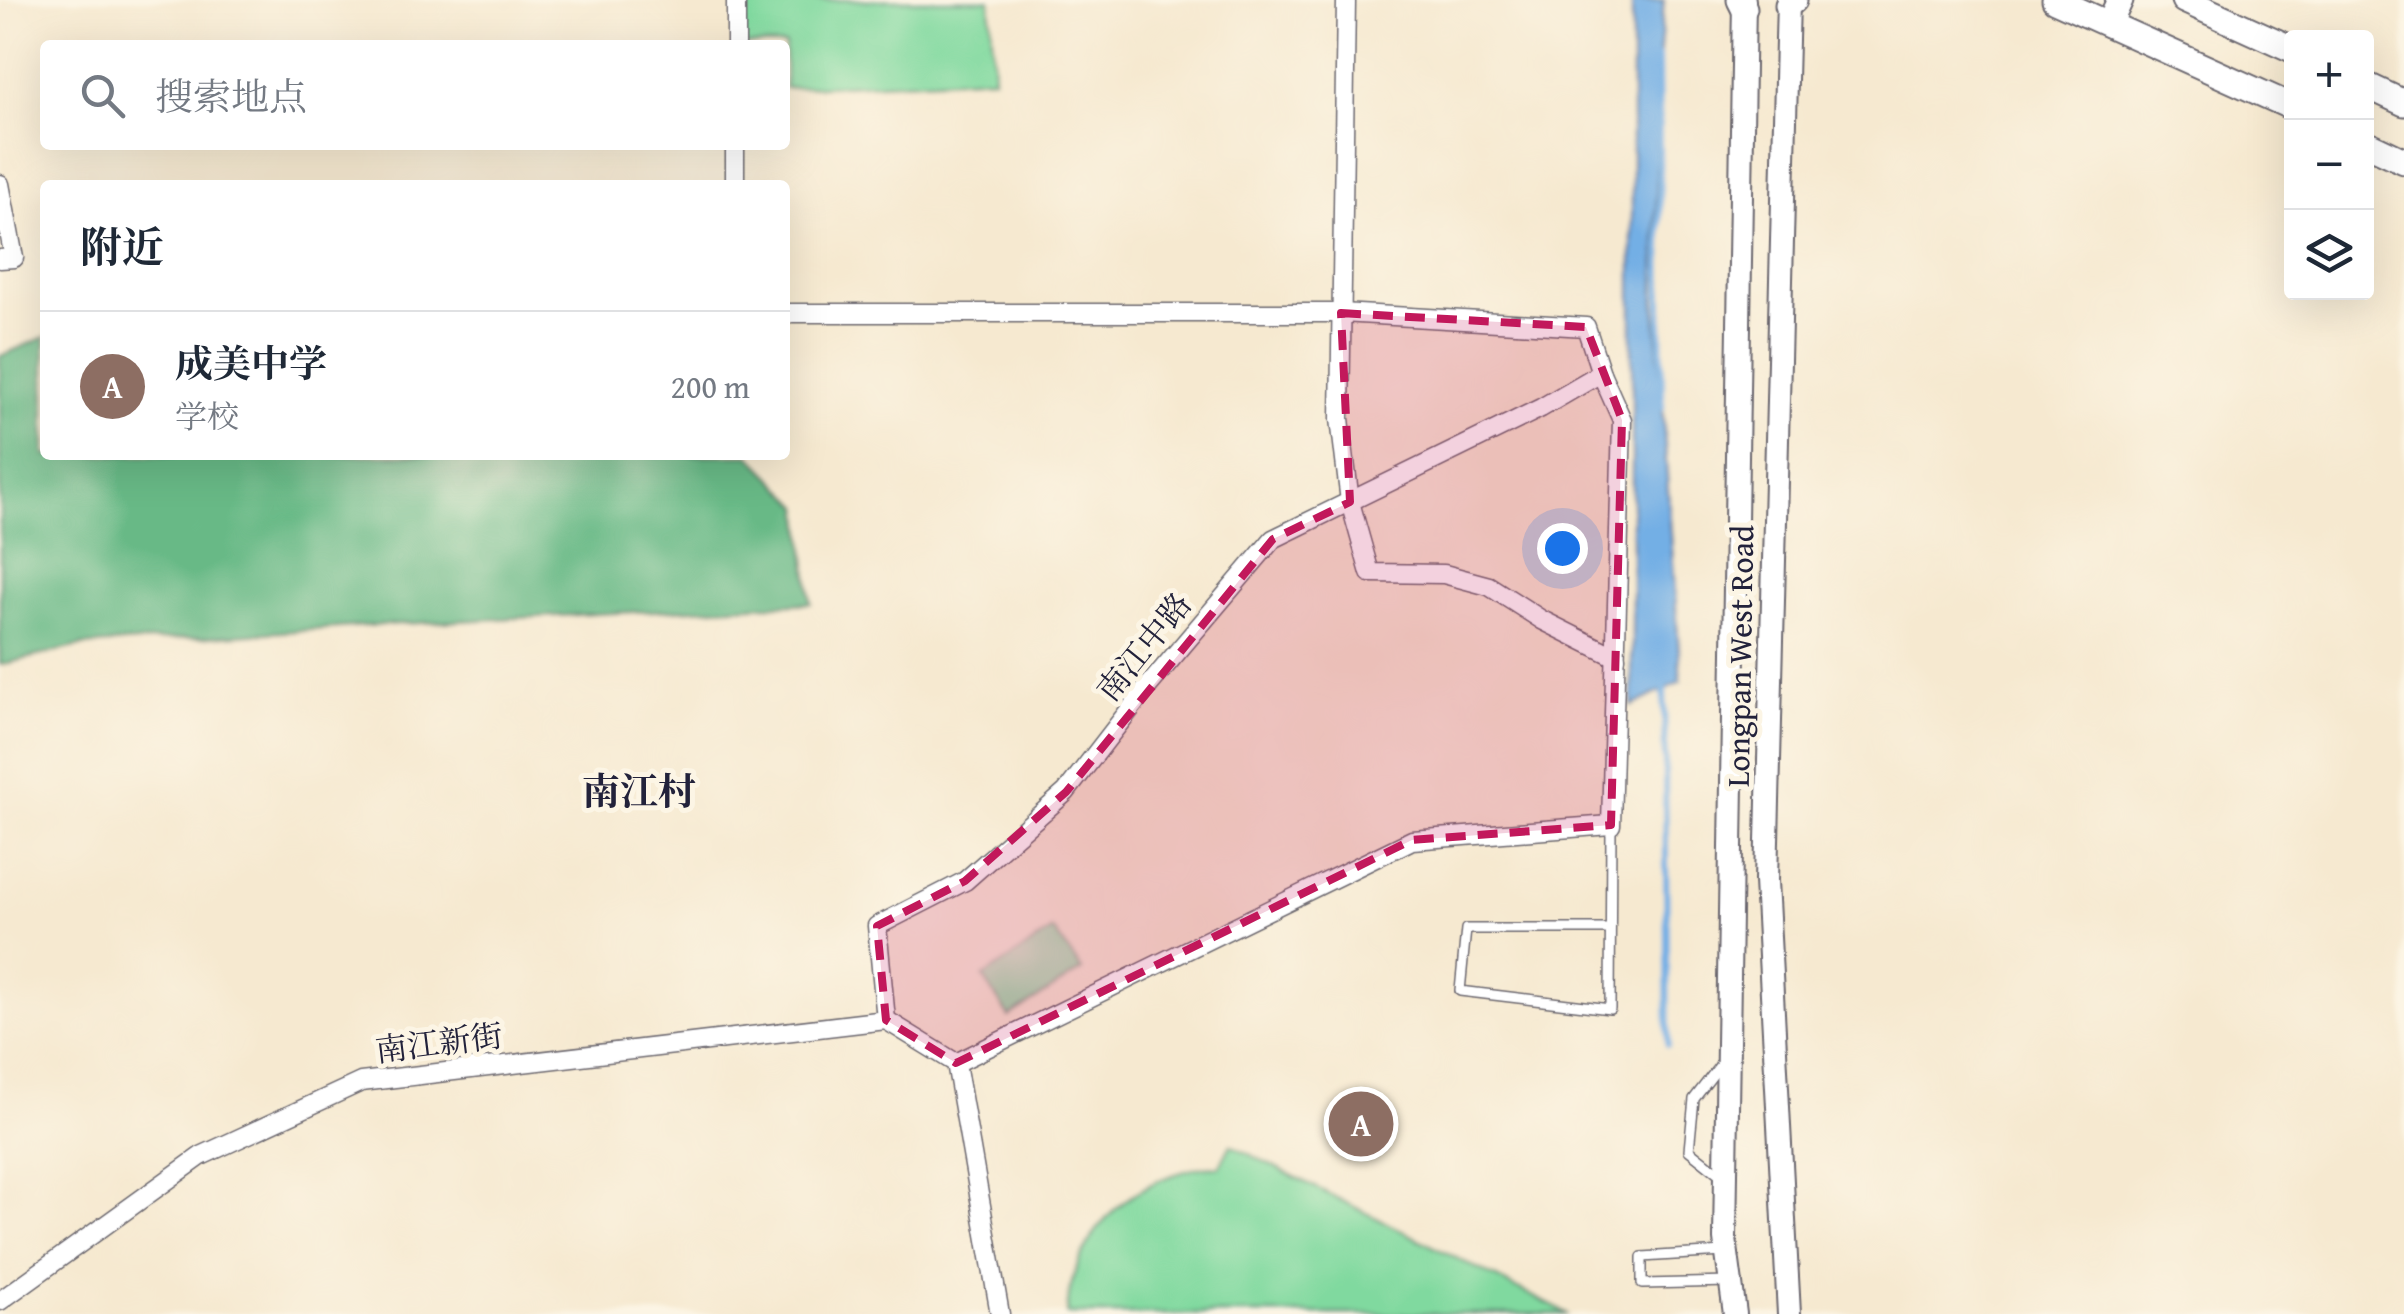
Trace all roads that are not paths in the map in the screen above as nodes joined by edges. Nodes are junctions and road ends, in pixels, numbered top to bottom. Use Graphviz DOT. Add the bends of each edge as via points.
graph roads {
  1 [pos="736,0"];
  2 [pos="1346,0"];
  3 [pos="2184,0"];
  4 [pos="2222,0"];
  5 [pos="2059,1"];
  6 [pos="1790,2"];
  7 [pos="1743,3"];
  8 [pos="2114,12"];
  9 [pos="736,40"];
  10 [pos="2283,45"];
  11 [pos="2374,89"];
  12 [pos="2404,102"];
  13 [pos="2284,103"];
  14 [pos="2374,147"];
  15 [pos="735,150"];
  16 [pos="2404,161"];
  17 [pos="735,180"];
  18 [pos="0,184"];
  19 [pos="0,259"];
  20 [pos="790,313"];
  21 [pos="1341,313"];
  22 [pos="1602,373"];
  23 [pos="1350,502"];
  24 [pos="1616,656"];
  25 [pos="1611,826"];
  26 [pos="1610,928"];
  27 [pos="886,1020"];
  28 [pos="1730,1048"];
  29 [pos="956,1063"];
  30 [pos="1727,1180"];
  31 [pos="1727,1252"];
  32 [pos="1731,1282"];
  33 [pos="0,1301"];
  34 [pos="1000,1314"];
  35 [pos="1735,1314"];
  36 [pos="1789,1314"];
  1 -- 9 [label="street"];
  2 -- 21 [label="street"];
  3 -- 10 [label="main road"];
  4 -- 10 [label="main road"];
  5 -- 8 [label="main road"];
  6 -- 36 [label="street, Longpan West Road" via="1766,881"];
  7 -- 28 [label="street, Longpan West Road"];
  8 -- 13 [label="main road"];
  11 -- 12 [label="main road"];
  14 -- 16 [label="main road"];
  15 -- 17 [label="street"];
  18 -- 19 [label="street" via="14,258"];
  20 -- 21 [label="street"];
  21 -- 22 [label="street" via="1586,328"];
  21 -- 23 [label="street" via="1340,419"];
  22 -- 23 [label="street, 南江中路"];
  22 -- 24 [label="street" via="1622,420"];
  23 -- 24 [label="street" via="1370,573 1444,574 1489,586"];
  23 -- 27 [label="street, 南江中路" via="1272,540 1066,792 965,881 877,926"];
  24 -- 25 [label="street"];
  25 -- 26 [label="lane"];
  25 -- 29 [label="street" via="1412,840"];
  26 -- 26 [label="lane" via="1610,1009 1460,991 1466,929"];
  27 -- 29 [label="street"];
  27 -- 33 [label="street, 南江新街" via="361,1082 200,1156"];
  28 -- 30 [label="street, Longpan West Road"];
  28 -- 30 [label="lane" via="1694,1099 1689,1150"];
  29 -- 34 [label="street"];
  30 -- 31 [label="street, Longpan West Road"];
  31 -- 32 [label="street, Longpan West Road"];
  31 -- 32 [label="lane" via="1642,1256 1642,1284"];
  32 -- 35 [label="street, Longpan West Road"];
}
